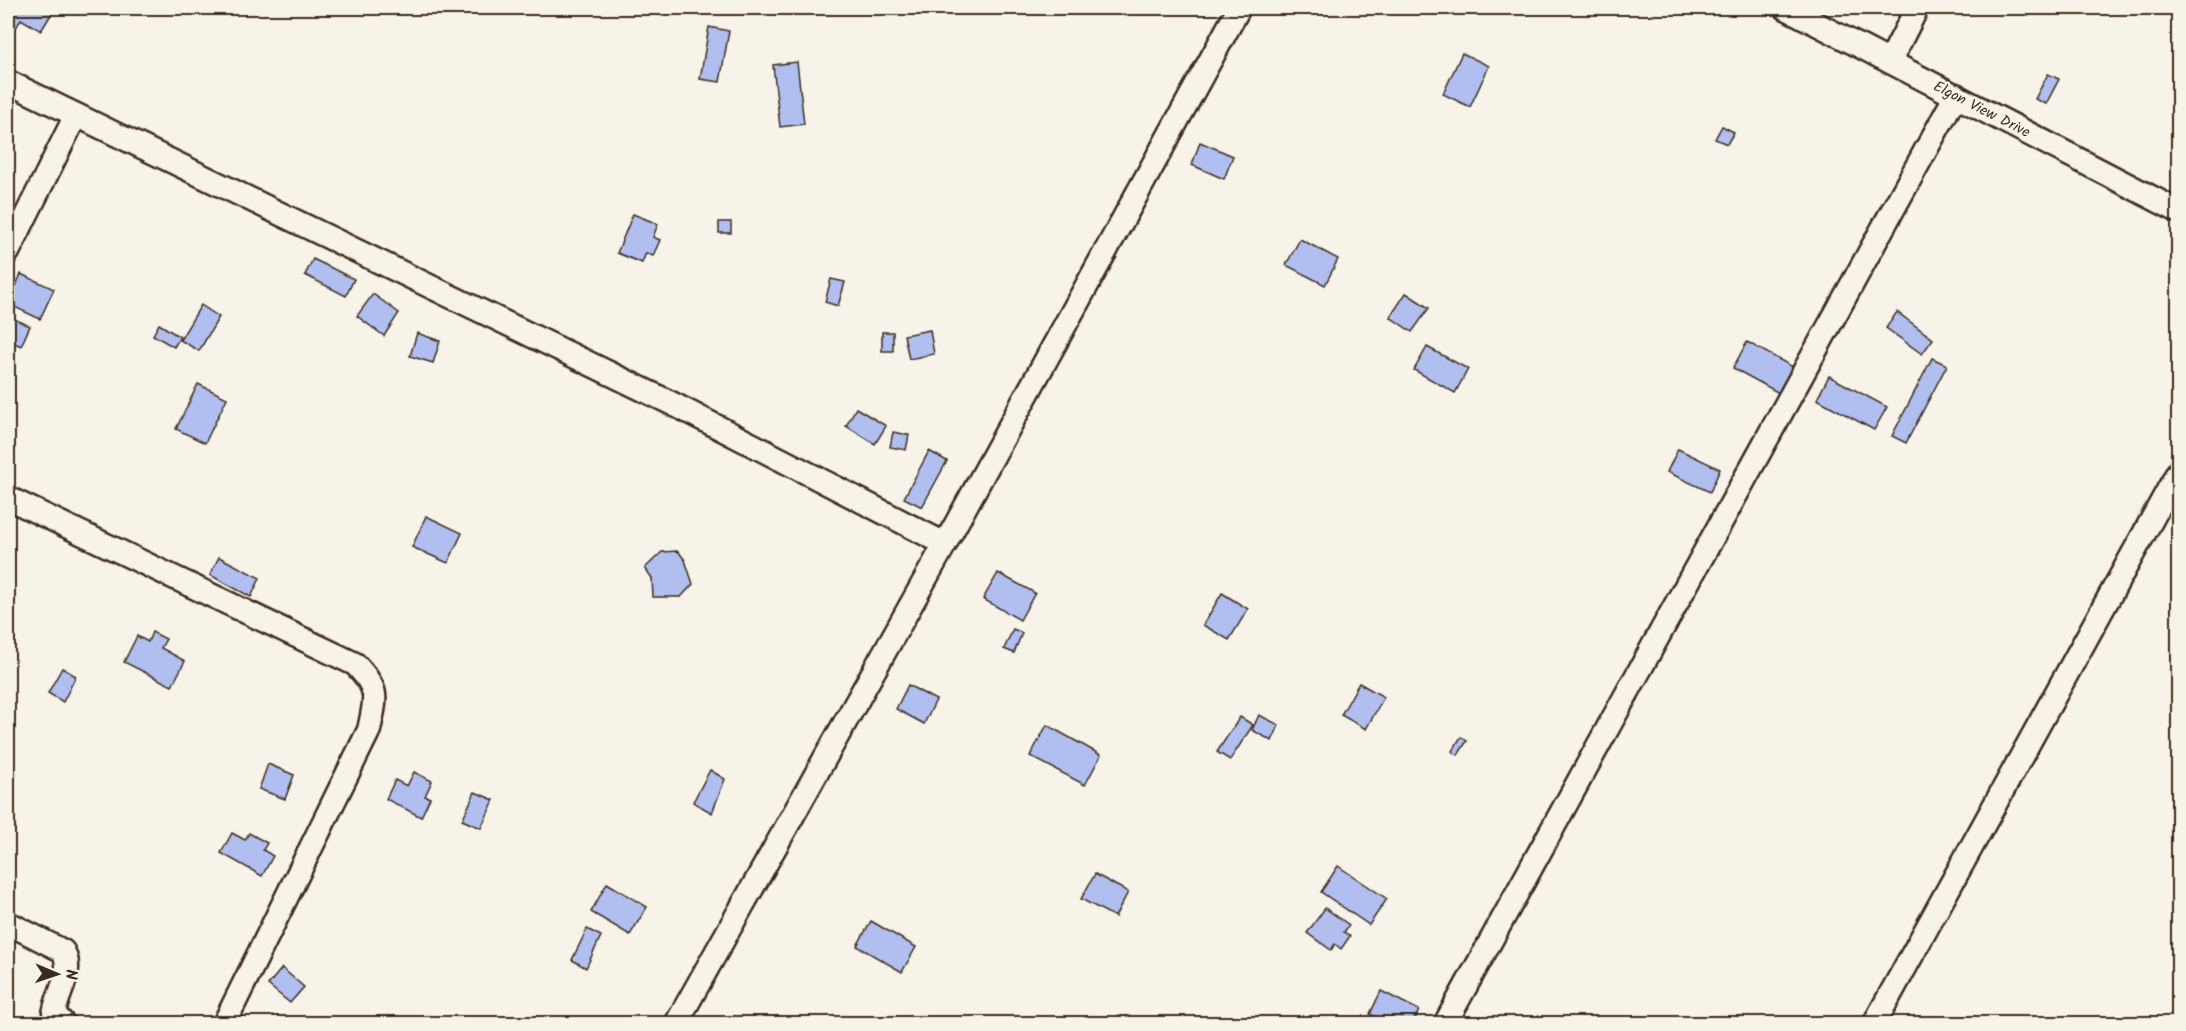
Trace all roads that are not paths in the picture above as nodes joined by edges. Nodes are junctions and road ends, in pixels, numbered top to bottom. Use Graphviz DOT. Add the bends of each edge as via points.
graph roads {
  1 [pos="1239,8"];
  2 [pos="1786,8"];
  3 [pos="1917,8"];
  4 [pos="1890,61"];
  5 [pos="8,82"];
  6 [pos="1956,95"];
  7 [pos="76,116"];
  8 [pos="2178,211"];
  9 [pos="8,252"];
  10 [pos="2178,472"];
  11 [pos="8,498"];
  12 [pos="945,544"];
  13 [pos="8,923"];
  14 [pos="64,1023"];
  15 [pos="224,1023"];
  16 [pos="676,1023"];
  17 [pos="1445,1023"];
  18 [pos="1874,1023"];
  1 -- 12 [label="street"];
  2 -- 4 [label="street, Elgon View Drive"];
  3 -- 4 [label="street"];
  4 -- 6 [label="street, Elgon View Drive"];
  5 -- 7 [label="street"];
  6 -- 8 [label="street, Elgon View Drive"];
  6 -- 17 [label="street"];
  7 -- 9 [label="street"];
  7 -- 12 [label="street" via="677,406"];
  10 -- 18 [label="street"];
  11 -- 15 [label="street" via="356,664 371,681 375,692 369,730"];
  12 -- 16 [label="street"];
  13 -- 14 [label="street" via="63,951 67,959 66,976 54,1014"];
}
